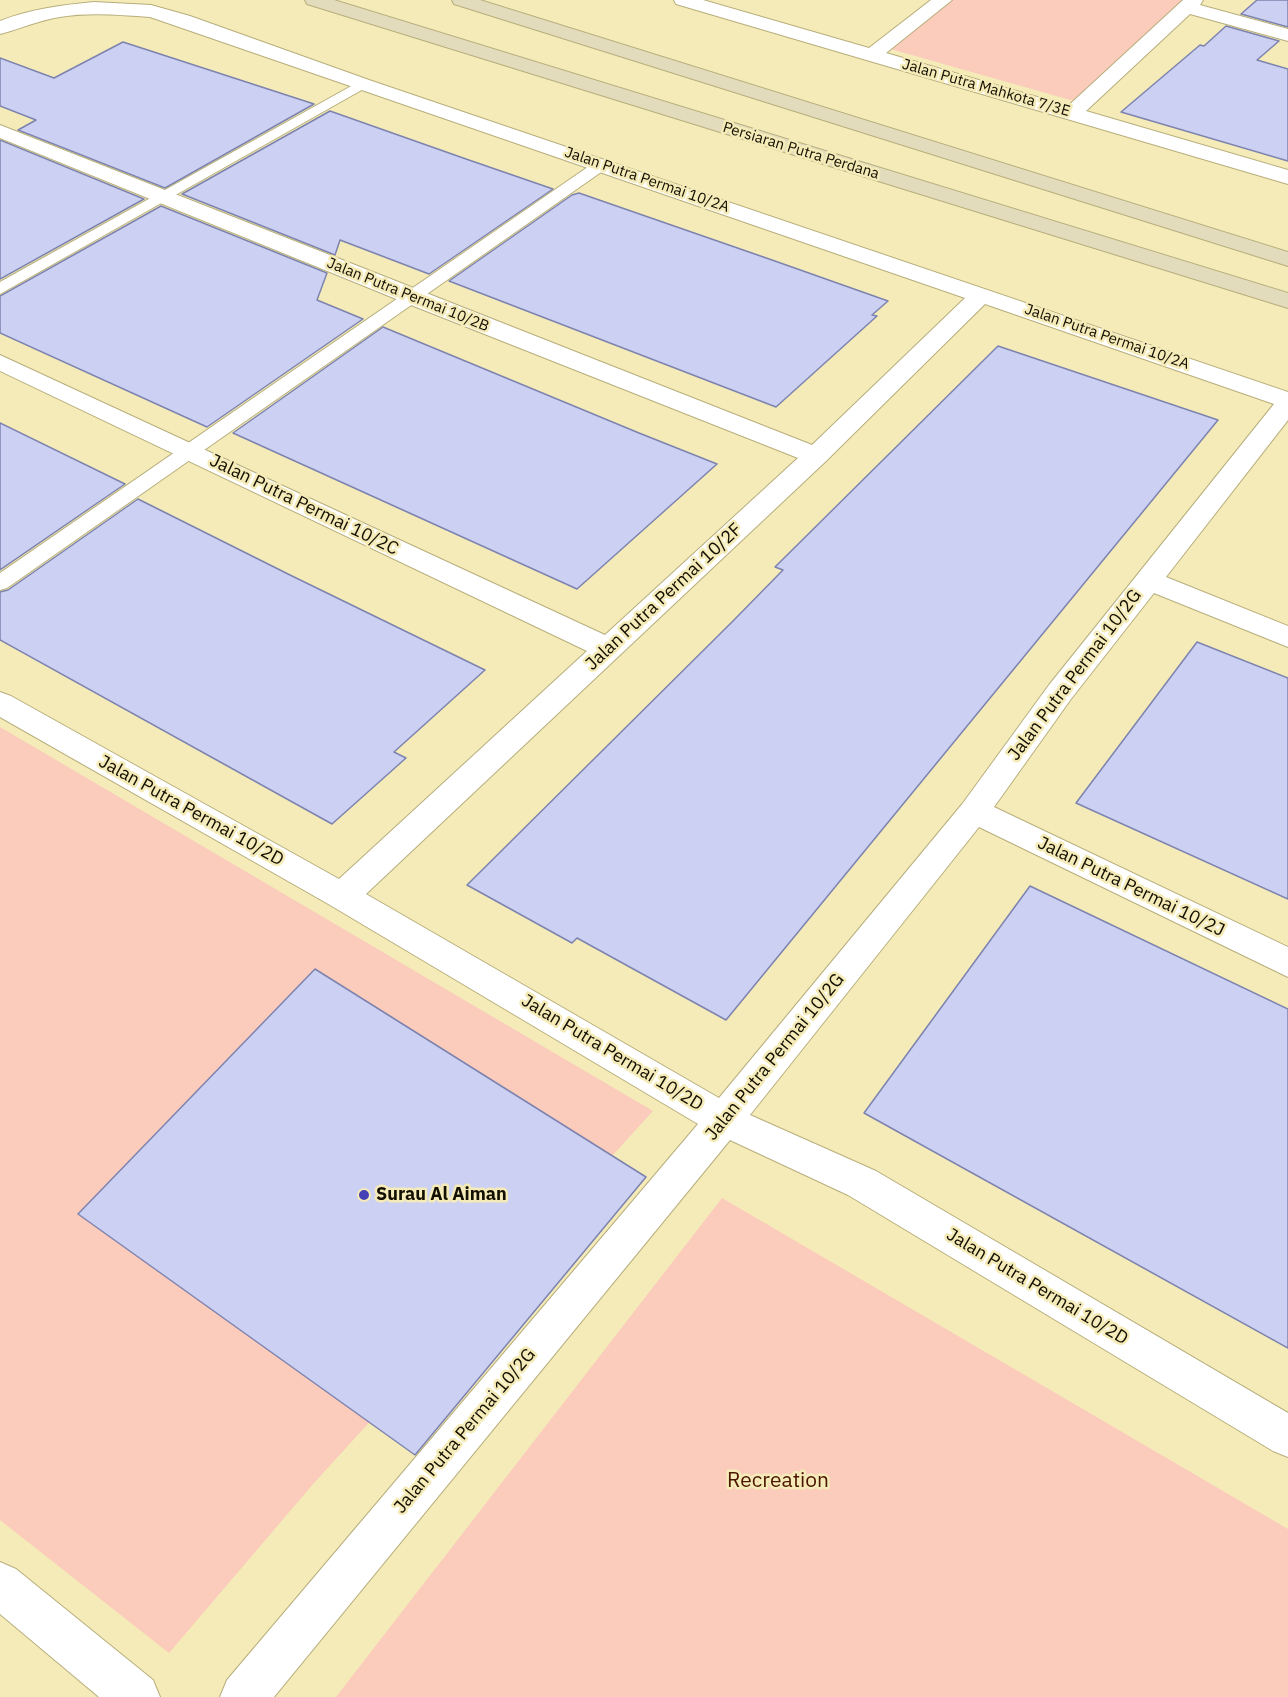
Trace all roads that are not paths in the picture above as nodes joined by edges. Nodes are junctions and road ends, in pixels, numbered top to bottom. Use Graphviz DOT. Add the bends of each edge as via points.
graph roads {
  1 [pos="314,0"];
  2 [pos="460,0"];
  3 [pos="683,0"];
  4 [pos="943,0"];
  5 [pos="1190,4"];
  6 [pos="0,28"];
  7 [pos="1288,35"];
  8 [pos="872,55"];
  9 [pos="362,84"];
  10 [pos="1072,112"];
  11 [pos="0,131"];
  12 [pos="601,165"];
  13 [pos="1288,177"];
  14 [pos="163,198"];
  15 [pos="1288,260"];
  16 [pos="0,289"];
  17 [pos="982,294"];
  18 [pos="414,298"];
  19 [pos="1288,301"];
  20 [pos="0,362"];
  21 [pos="1288,401"];
  22 [pos="188,449"];
  23 [pos="816,456"];
  24 [pos="1148,580"];
  25 [pos="0,583"];
  26 [pos="1288,637"];
  27 [pos="608,649"];
  28 [pos="0,703"];
  29 [pos="974,811"];
  30 [pos="342,896"];
  31 [pos="1288,963"];
  32 [pos="724,1120"];
  33 [pos="1288,1436"];
  34 [pos="0,1585"];
  35 [pos="136,1697"];
  36 [pos="244,1697"];
  1 -- 19 [label="main road, Persiaran Putra Perdana"];
  2 -- 15 [label="main road"];
  3 -- 8 [label="street, Jalan Putra Mahkota 7/3E"];
  4 -- 8 [label="street"];
  5 -- 7 [label="street"];
  5 -- 10 [label="street"];
  6 -- 9 [label="street, Jalan Putra Permai 10/2A" via="60,11 151,11"];
  8 -- 10 [label="street, Jalan Putra Mahkota 7/3E"];
  9 -- 12 [label="street, Jalan Putra Permai 10/2A"];
  9 -- 14 [label="lane"];
  10 -- 13 [label="street, Jalan Putra Mahkota 7/3E"];
  11 -- 14 [label="street, Jalan Putra Permai 10/2B"];
  12 -- 17 [label="street, Jalan Putra Permai 10/2A"];
  12 -- 18 [label="lane"];
  14 -- 16 [label="lane"];
  14 -- 18 [label="street, Jalan Putra Permai 10/2B"];
  17 -- 21 [label="street, Jalan Putra Permai 10/2A"];
  17 -- 23 [label="street, Jalan Putra Permai 10/2F"];
  18 -- 22 [label="lane"];
  18 -- 23 [label="street, Jalan Putra Permai 10/2B"];
  20 -- 22 [label="street, Jalan Putra Permai 10/2C"];
  21 -- 24 [label="street, Jalan Putra Permai 10/2G"];
  22 -- 25 [label="lane"];
  22 -- 27 [label="street, Jalan Putra Permai 10/2C"];
  23 -- 27 [label="street, Jalan Putra Permai 10/2F"];
  24 -- 26 [label="street"];
  24 -- 29 [label="street, Jalan Putra Permai 10/2G"];
  27 -- 30 [label="street, Jalan Putra Permai 10/2F"];
  28 -- 30 [label="street, Jalan Putra Permai 10/2D"];
  29 -- 31 [label="street, Jalan Putra Permai 10/2J"];
  29 -- 32 [label="street, Jalan Putra Permai 10/2G"];
  30 -- 32 [label="street, Jalan Putra Permai 10/2D"];
  32 -- 33 [label="street, Jalan Putra Permai 10/2D" via="862,1183"];
  32 -- 36 [label="street, Jalan Putra Permai 10/2G"];
  34 -- 35 [label="street"];
}
